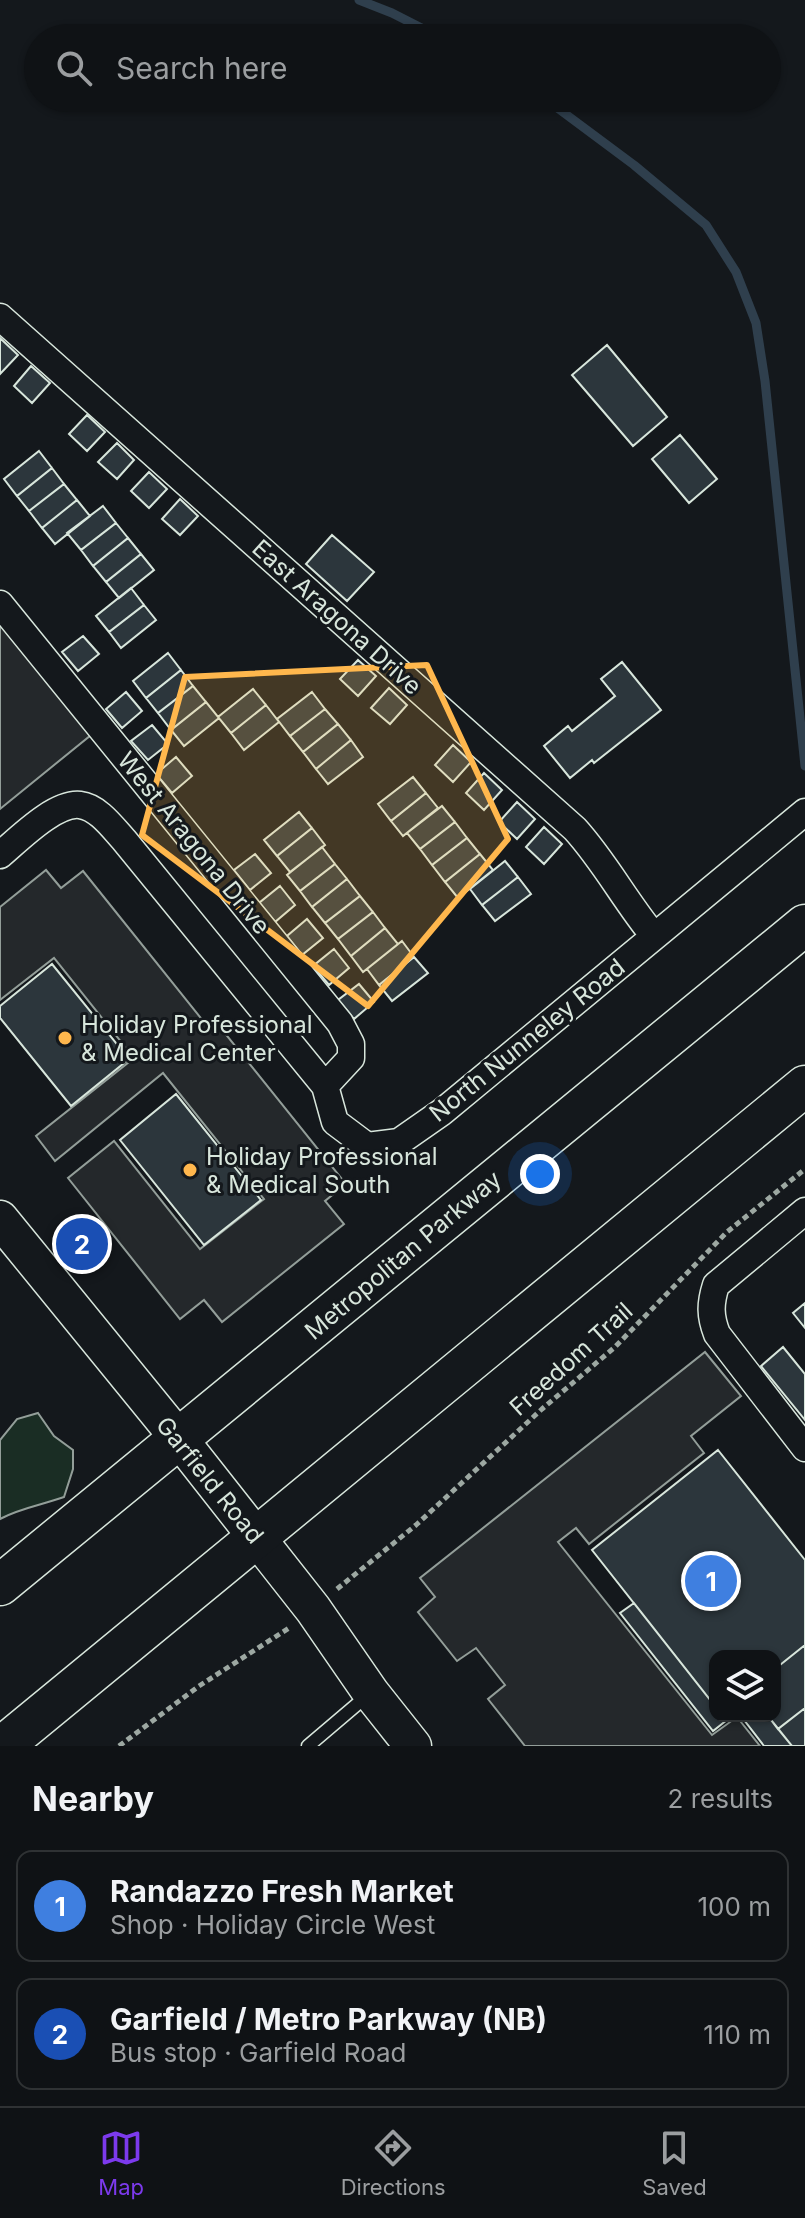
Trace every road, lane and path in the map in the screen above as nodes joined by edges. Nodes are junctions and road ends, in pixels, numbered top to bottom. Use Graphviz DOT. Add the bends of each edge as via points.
graph roads {
  1 [pos="0,317"];
  2 [pos="0,604"];
  3 [pos="805,812"];
  4 [pos="0,855"];
  5 [pos="654,936"];
  6 [pos="795,947"];
  7 [pos="325,1086"];
  8 [pos="805,1086"];
  9 [pos="805,1169"];
  10 [pos="805,1211"];
  11 [pos="0,1219"];
  12 [pos="180,1440"];
  13 [pos="805,1448"];
  14 [pos="256,1538"];
  15 [pos="358,1573"];
  16 [pos="0,1585"];
  17 [pos="279,1635"];
  18 [pos="371,1693"];
  19 [pos="3,1746"];
  20 [pos="119,1746"];
  21 [pos="308,1746"];
  22 [pos="413,1746"];
  1 -- 5 [label="street, East Aragona Drive" via="575,829"];
  2 -- 7 [label="street, West Aragona Drive" via="340,1023 351,1044 351,1058"];
  3 -- 5 [label="street, North Nunneley Road"];
  4 -- 7 [label="street, North Nunneley Road" via="64,808 81,805 99,814"];
  5 -- 7 [label="street, North Nunneley Road" via="399,1142 367,1146 335,1122"];
  6 -- 12 [label="main road, Metropolitan Parkway"];
  8 -- 14 [label="main road"];
  9 -- 15 [label="path, Freedom Trail" via="727,1232 615,1347"];
  10 -- 13 [label="street" via="716,1285 710,1316 717,1334"];
  11 -- 12 [label="main road, Garfield Road"];
  12 -- 14 [label="main road, Garfield Road"];
  12 -- 16 [label="main road, Metropolitan Parkway"];
  14 -- 18 [label="main road, Garfield Road"];
  14 -- 19 [label="main road"];
  17 -- 20 [label="path"];
  18 -- 21 [label="lane"];
  18 -- 22 [label="main road, Garfield Road"];
}
